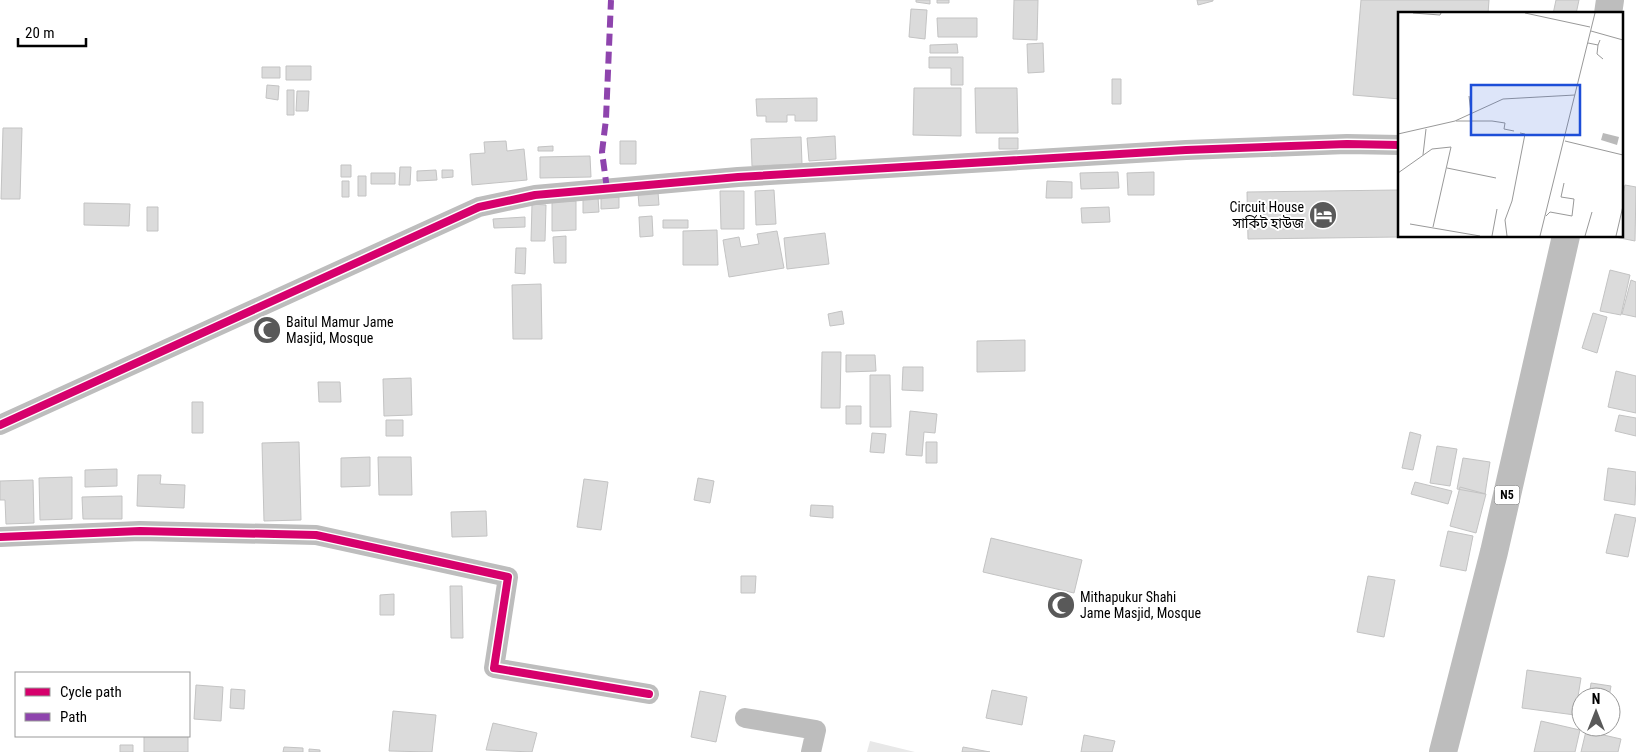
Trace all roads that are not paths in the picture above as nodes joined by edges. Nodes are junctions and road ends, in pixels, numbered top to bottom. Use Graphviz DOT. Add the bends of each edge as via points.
graph roads {
  1 [pos="1398,145"];
  2 [pos="1566,238"];
  3 [pos="0,425"];
  4 [pos="0,537"];
  5 [pos="649,694"];
  6 [pos="745,718"];
  7 [pos="811,752"];
  8 [pos="1443,752"];
  1 -- 3 [label="street" via="1176,150 738,177 535,195 479,207"];
  2 -- 8 [label="highway, N5" via="1494,552"];
  4 -- 5 [label="street" via="140,531 316,535 508,577 494,668"];
  6 -- 7 [label="street" via="816,730"];
}
